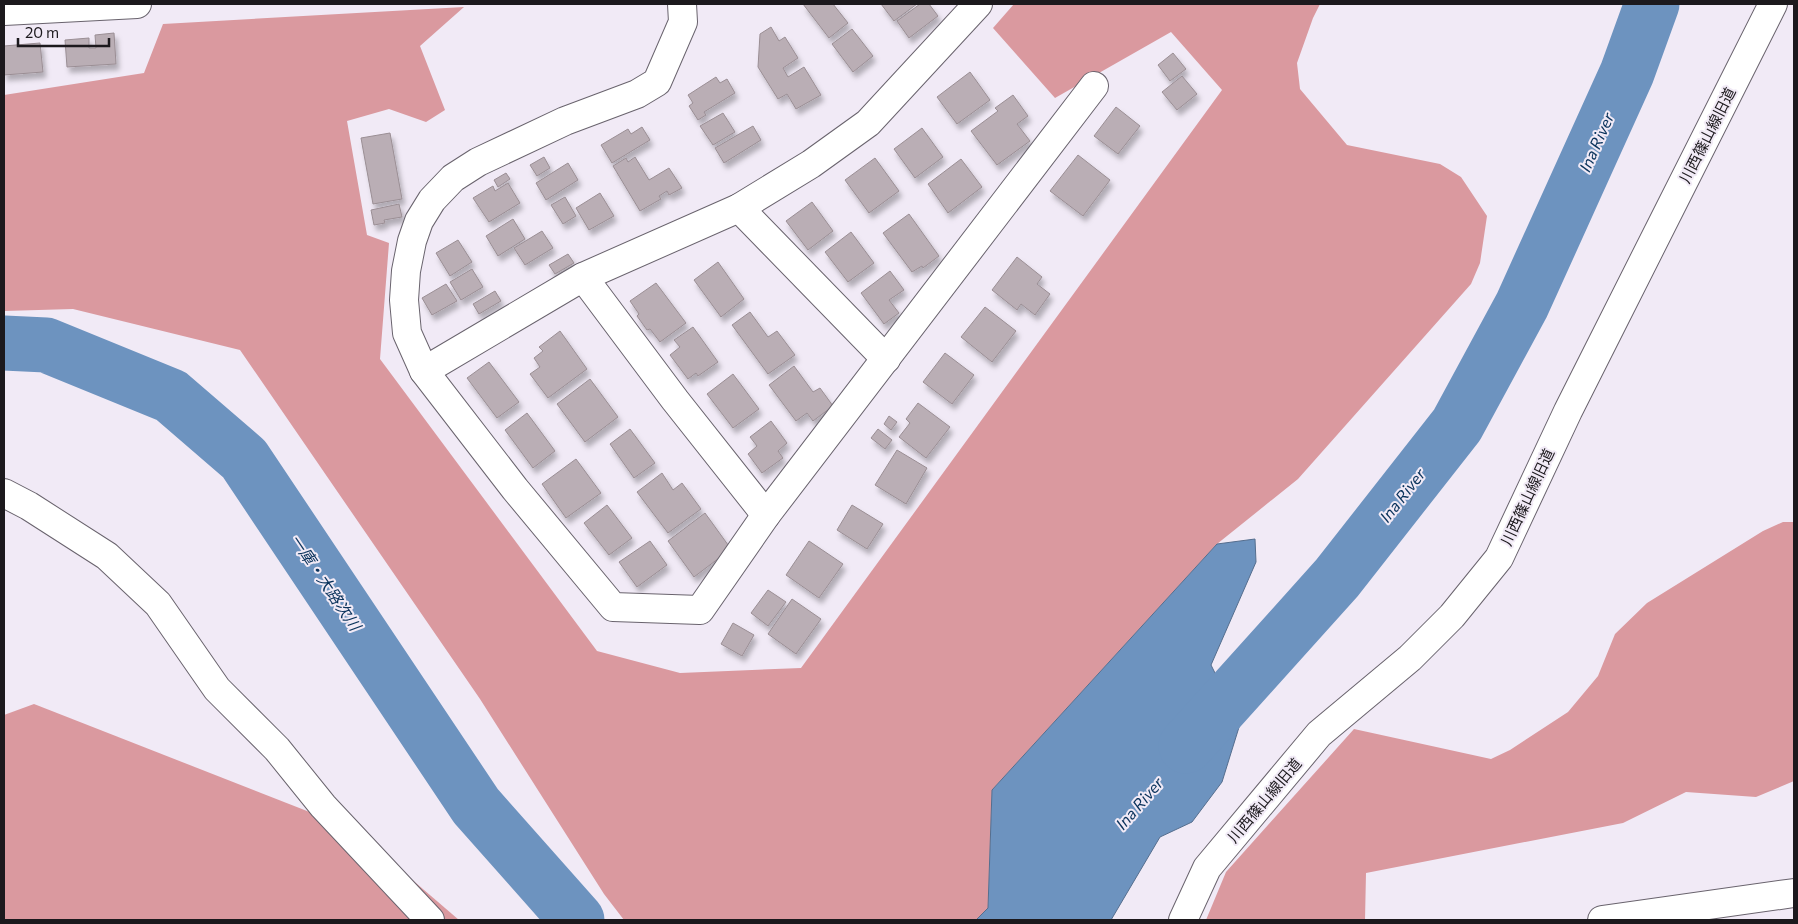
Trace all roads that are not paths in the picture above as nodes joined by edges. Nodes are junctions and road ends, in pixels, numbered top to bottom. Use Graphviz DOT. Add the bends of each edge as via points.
graph roads {
  1 [pos="137,4"];
  2 [pos="682,4"];
  3 [pos="978,4"];
  4 [pos="1773,4"];
  5 [pos="4,11"];
  6 [pos="1094,86"];
  7 [pos="739,208"];
  8 [pos="584,277"];
  9 [pos="886,358"];
  10 [pos="424,371"];
  11 [pos="4,493"];
  12 [pos="766,516"];
  13 [pos="1794,893"];
  14 [pos="430,920"];
  15 [pos="1183,920"];
  16 [pos="1602,920"];
  1 -- 5 [label="street"];
  2 -- 10 [label="street" via="683,22 657,82 637,94 565,120 478,162 453,178 432,200 412,241 404,300 407,333"];
  3 -- 7 [label="street" via="868,123 811,164"];
  4 -- 15 [label="street, 川西篠山線旧道" via="1568,411 1499,558 1452,616 1410,658 1319,734 1207,868"];
  6 -- 9 [label="street"];
  7 -- 8 [label="street"];
  7 -- 9 [label="street"];
  8 -- 10 [label="street"];
  8 -- 12 [label="street"];
  9 -- 12 [label="street"];
  10 -- 12 [label="street" via="613,608 700,610"];
  11 -- 14 [label="street" via="107,556 158,604 216,689 276,749 323,806"];
  13 -- 16 [label="street"];
}
